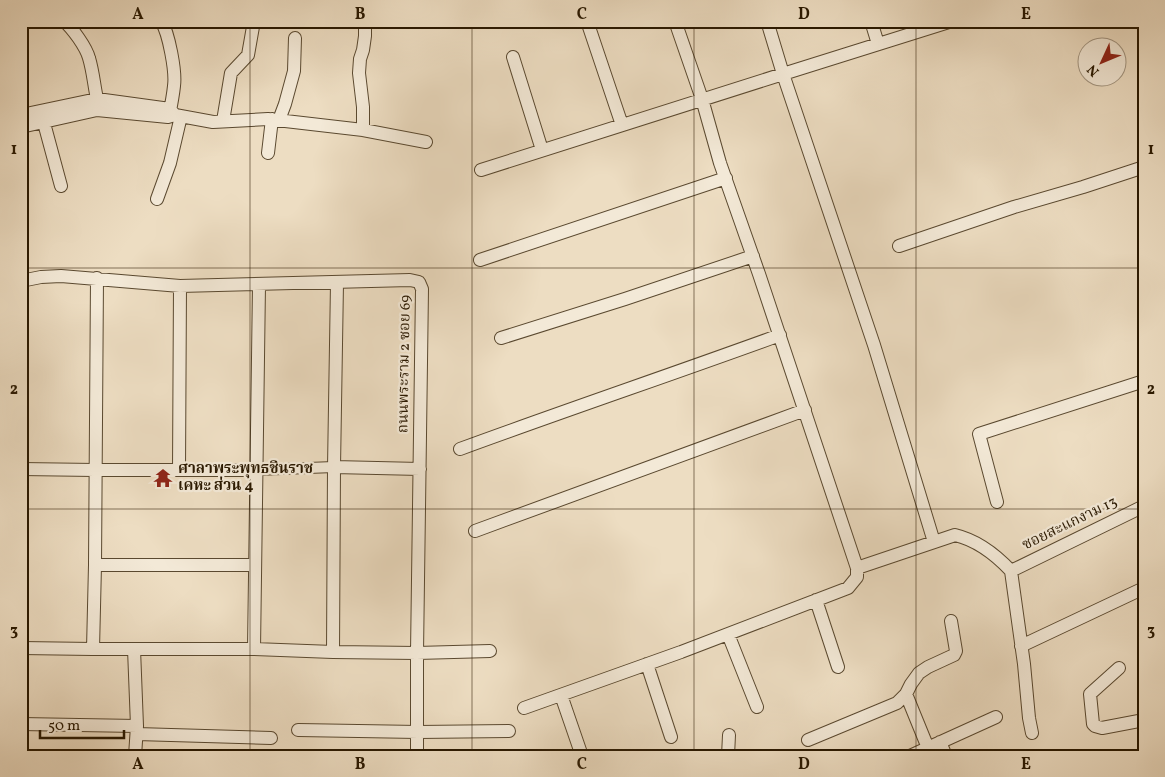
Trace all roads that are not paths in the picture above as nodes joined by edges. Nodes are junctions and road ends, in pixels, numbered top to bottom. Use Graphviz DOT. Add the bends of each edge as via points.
graph roads {
  1 [pos="64,21"];
  2 [pos="161,21"];
  3 [pos="254,21"];
  4 [pos="365,21"];
  5 [pos="587,21"];
  6 [pos="675,21"];
  7 [pos="767,21"];
  8 [pos="871,21"];
  9 [pos="952,21"];
  10 [pos="295,38"];
  11 [pos="878,44"];
  12 [pos="513,57"];
  13 [pos="783,74"];
  14 [pos="702,99"];
  15 [pos="97,104"];
  16 [pos="174,114"];
  17 [pos="21,115"];
  18 [pos="275,120"];
  19 [pos="223,121"];
  20 [pos="44,122"];
  21 [pos="622,125"];
  22 [pos="21,127"];
  23 [pos="363,130"];
  24 [pos="426,142"];
  25 [pos="542,150"];
  26 [pos="268,153"];
  27 [pos="1144,167"];
  28 [pos="481,170"];
  29 [pos="726,178"];
  30 [pos="61,186"];
  31 [pos="157,199"];
  32 [pos="899,246"];
  33 [pos="753,256"];
  34 [pos="480,260"];
  35 [pos="97,278"];
  36 [pos="21,281"];
  37 [pos="337,283"];
  38 [pos="260,285"];
  39 [pos="180,286"];
  40 [pos="780,335"];
  41 [pos="501,338"];
  42 [pos="1144,380"];
  43 [pos="805,410"];
  44 [pos="460,449"];
  45 [pos="334,467"];
  46 [pos="21,469"];
  47 [pos="179,469"];
  48 [pos="420,469"];
  49 [pos="95,470"];
  50 [pos="256,470"];
  51 [pos="997,502"];
  52 [pos="1143,509"];
  53 [pos="475,531"];
  54 [pos="934,542"];
  55 [pos="94,565"];
  56 [pos="254,566"];
  57 [pos="857,568"];
  58 [pos="1011,571"];
  59 [pos="1144,588"];
  60 [pos="816,600"];
  61 [pos="951,621"];
  62 [pos="728,634"];
  63 [pos="1021,646"];
  64 [pos="21,648"];
  65 [pos="93,649"];
  66 [pos="134,649"];
  67 [pos="254,649"];
  68 [pos="490,651"];
  69 [pos="334,652"];
  70 [pos="417,653"];
  71 [pos="647,664"];
  72 [pos="838,667"];
  73 [pos="1119,668"];
  74 [pos="906,694"];
  75 [pos="561,695"];
  76 [pos="757,707"];
  77 [pos="524,708"];
  78 [pos="996,717"];
  79 [pos="1144,720"];
  80 [pos="21,724"];
  81 [pos="137,730"];
  82 [pos="298,730"];
  83 [pos="509,731"];
  84 [pos="418,732"];
  85 [pos="1032,733"];
  86 [pos="730,735"];
  87 [pos="671,737"];
  88 [pos="271,738"];
  89 [pos="808,740"];
  90 [pos="940,742"];
  91 [pos="928,748"];
  92 [pos="135,756"];
  93 [pos="418,756"];
  94 [pos="582,756"];
  95 [pos="728,756"];
  96 [pos="910,756"];
  97 [pos="946,756"];
  1 -- 15 [label="street" via="89,56"];
  2 -- 16 [label="street" via="171,48"];
  3 -- 19 [label="street" via="248,55 231,74"];
  4 -- 23 [label="street" via="359,73"];
  5 -- 21 [label="street"];
  6 -- 14 [label="street"];
  7 -- 13 [label="street"];
  8 -- 11 [label="street"];
  9 -- 11 [label="street"];
  10 -- 18 [label="street" via="294,71 285,104"];
  11 -- 13 [label="street"];
  12 -- 25 [label="street"];
  13 -- 14 [label="street"];
  13 -- 54 [label="street" via="871,336"];
  14 -- 21 [label="street"];
  14 -- 29 [label="street"];
  15 -- 16 [label="street"];
  15 -- 17 [label="street"];
  15 -- 20 [label="street"];
  16 -- 19 [label="street"];
  16 -- 31 [label="street" via="172,154"];
  18 -- 19 [label="street"];
  18 -- 23 [label="street"];
  18 -- 26 [label="street"];
  20 -- 22 [label="street"];
  20 -- 30 [label="street"];
  21 -- 25 [label="street"];
  23 -- 24 [label="street"];
  25 -- 28 [label="street"];
  27 -- 32 [label="street"];
  29 -- 33 [label="street"];
  29 -- 34 [label="street"];
  33 -- 40 [label="street"];
  33 -- 41 [label="street"];
  35 -- 36 [label="street, ถนนพระราม 2 ซอย 69" via="61,276"];
  35 -- 39 [label="street, ถนนพระราม 2 ซอย 69"];
  35 -- 49 [label="street"];
  37 -- 38 [label="street, ถนนพระราม 2 ซอย 69"];
  37 -- 45 [label="street"];
  37 -- 48 [label="street, ถนนพระราม 2 ซอย 69" via="419,282 422,289"];
  38 -- 39 [label="street, ถนนพระราม 2 ซอย 69"];
  38 -- 50 [label="street"];
  39 -- 47 [label="street"];
  40 -- 43 [label="street"];
  40 -- 44 [label="street"];
  42 -- 51 [label="street" via="978,434"];
  43 -- 53 [label="street"];
  43 -- 57 [label="street"];
  45 -- 48 [label="street"];
  45 -- 50 [label="street"];
  45 -- 69 [label="street"];
  46 -- 49 [label="street"];
  47 -- 49 [label="street"];
  47 -- 50 [label="street"];
  48 -- 70 [label="street, ถนนพระราม 2 ซอย 69"];
  49 -- 55 [label="street"];
  50 -- 56 [label="street"];
  52 -- 58 [label="street, ซอยสะแกงาม 13"];
  54 -- 57 [label="street"];
  54 -- 58 [label="street" via="955,535 965,537"];
  55 -- 56 [label="street"];
  55 -- 65 [label="street"];
  56 -- 67 [label="street"];
  57 -- 60 [label="street" via="856,577 848,588"];
  58 -- 63 [label="street"];
  59 -- 63 [label="street"];
  60 -- 62 [label="street"];
  60 -- 72 [label="street"];
  61 -- 74 [label="street" via="954,655 919,673"];
  62 -- 71 [label="street"];
  62 -- 76 [label="street"];
  63 -- 85 [label="street"];
  64 -- 65 [label="street"];
  65 -- 66 [label="street"];
  66 -- 67 [label="street"];
  66 -- 81 [label="street"];
  67 -- 69 [label="street"];
  68 -- 70 [label="street"];
  69 -- 70 [label="street"];
  70 -- 84 [label="street, ถนนพระราม 2 ซอย 69"];
  71 -- 75 [label="street"];
  71 -- 87 [label="street"];
  73 -- 79 [label="street" via="1090,694 1093,724 1102,728"];
  74 -- 89 [label="street" via="897,703"];
  74 -- 91 [label="street"];
  75 -- 77 [label="street"];
  75 -- 94 [label="street"];
  78 -- 90 [label="street"];
  80 -- 81 [label="street"];
  81 -- 88 [label="street"];
  81 -- 92 [label="street"];
  82 -- 84 [label="street"];
  83 -- 84 [label="street"];
  84 -- 93 [label="street, ถนนพระราม 2 ซอย 69"];
  86 -- 95 [label="street"];
  90 -- 91 [label="street"];
  90 -- 97 [label="street"];
  91 -- 96 [label="street"];
}
